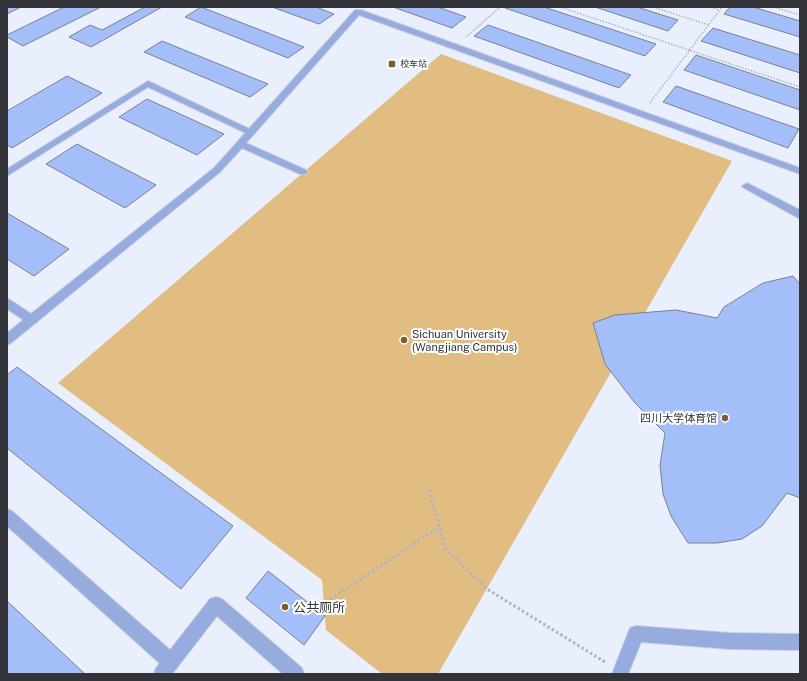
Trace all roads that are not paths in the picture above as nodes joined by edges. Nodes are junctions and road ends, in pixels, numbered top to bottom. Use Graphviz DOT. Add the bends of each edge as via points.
graph roads {
  1 [pos="462,40"];
  2 [pos="455,46"];
  3 [pos="251,132"];
  4 [pos="240,144"];
  5 [pos="800,171"];
  6 [pos="303,172"];
  7 [pos="7,173"];
  8 [pos="747,186"];
  9 [pos="800,214"];
  10 [pos="7,303"];
  11 [pos="32,320"];
  12 [pos="7,340"];
  13 [pos="7,516"];
  14 [pos="800,642"];
  15 [pos="166,668"];
  16 [pos="620,673"];
  17 [pos="296,674"];
  1 -- 2 [label="street"];
  2 -- 3 [label="street" via="358,12"];
  2 -- 5 [label="street"];
  3 -- 4 [label="street"];
  3 -- 7 [label="street" via="148,84"];
  4 -- 6 [label="street"];
  4 -- 11 [label="street" via="217,170"];
  8 -- 9 [label="street"];
  10 -- 11 [label="street"];
  11 -- 12 [label="street"];
  13 -- 15 [label="street"];
  14 -- 16 [label="street" via="730,641 636,634"];
  15 -- 17 [label="street" via="216,605"];
}
